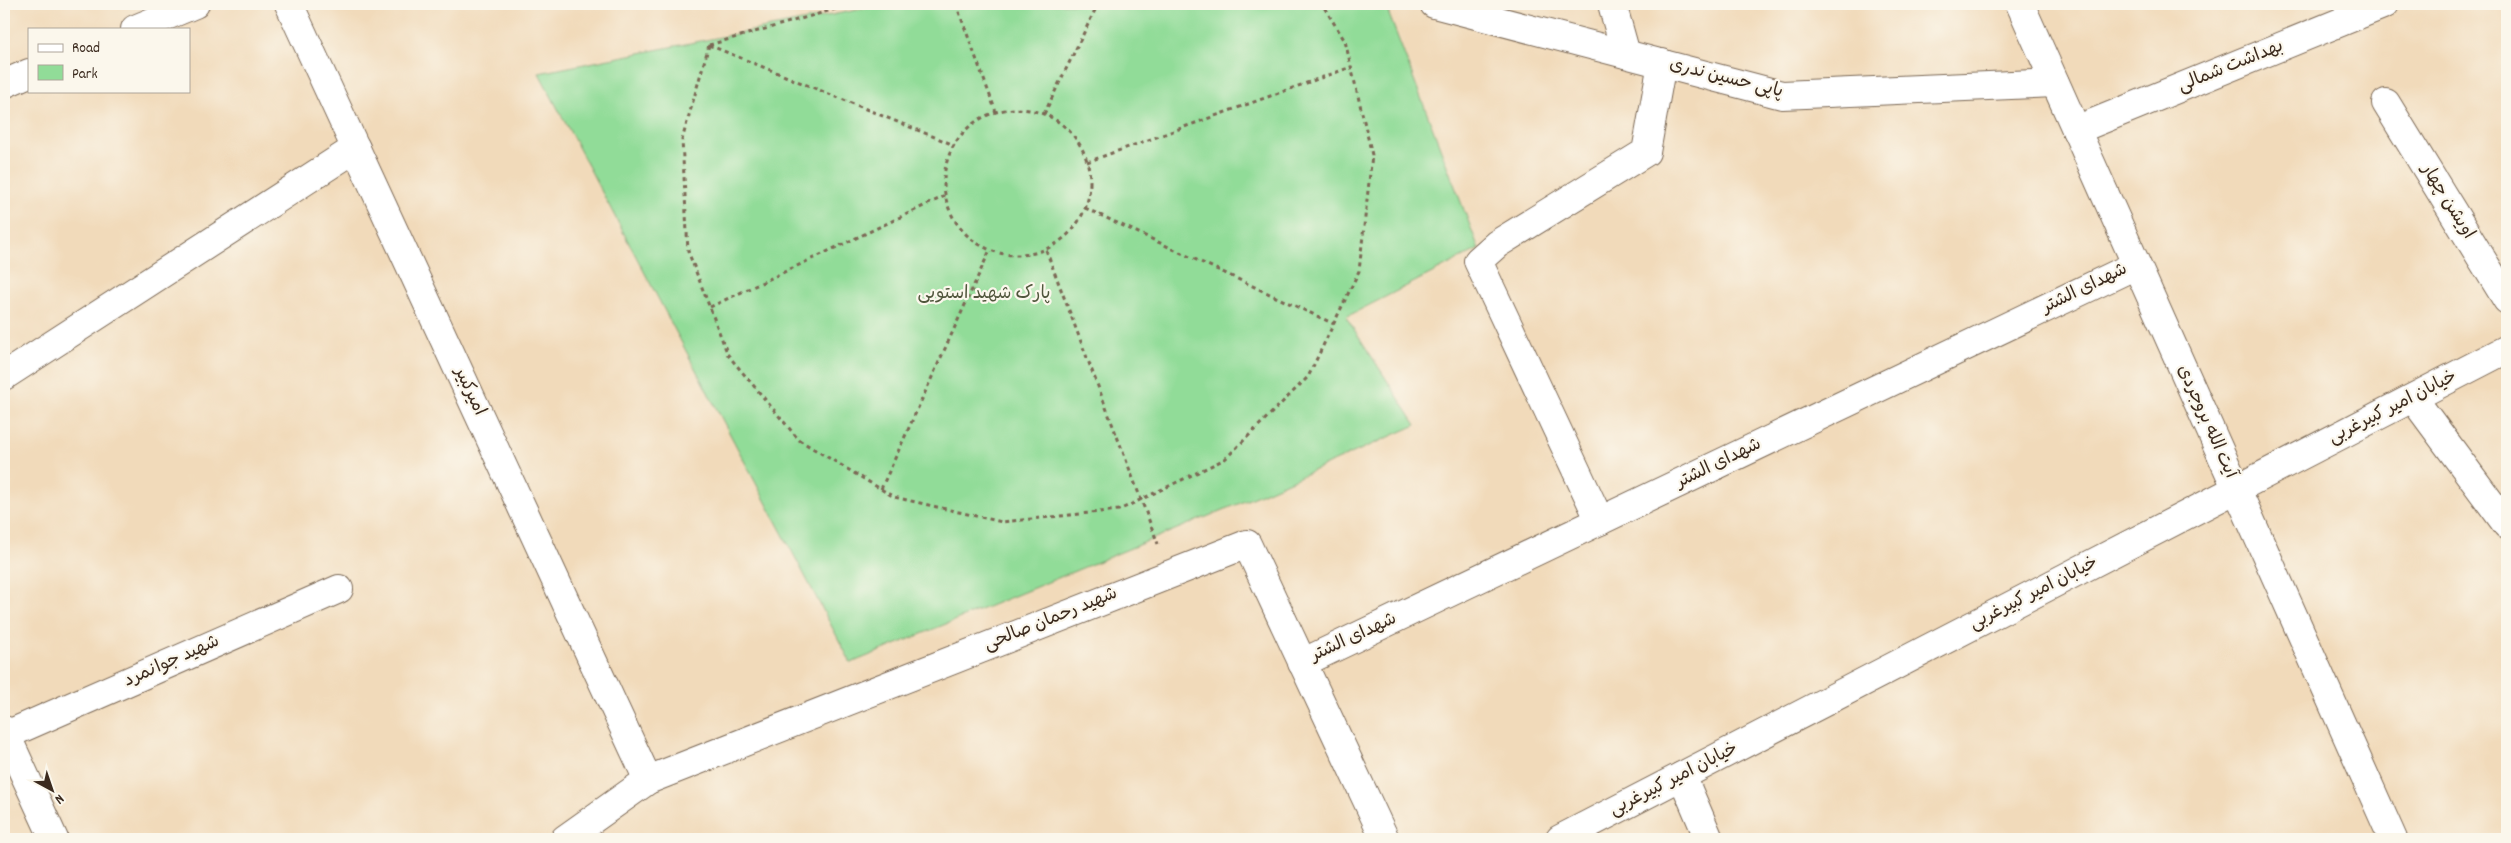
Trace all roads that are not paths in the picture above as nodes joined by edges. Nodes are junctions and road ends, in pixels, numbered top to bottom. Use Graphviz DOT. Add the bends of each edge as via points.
graph roads {
  1 [pos="195,4"];
  2 [pos="289,4"];
  3 [pos="1434,4"];
  4 [pos="1612,4"];
  5 [pos="2020,4"];
  6 [pos="2385,4"];
  7 [pos="137,28"];
  8 [pos="1626,54"];
  9 [pos="1662,63"];
  10 [pos="28,73"];
  11 [pos="2055,83"];
  12 [pos="4,84"];
  13 [pos="2386,104"];
  14 [pos="2076,130"];
  15 [pos="356,148"];
  16 [pos="2136,265"];
  17 [pos="2507,300"];
  18 [pos="2507,349"];
  19 [pos="4,376"];
  20 [pos="2413,398"];
  21 [pos="2236,489"];
  22 [pos="1600,521"];
  23 [pos="2507,525"];
  24 [pos="339,589"];
  25 [pos="1302,663"];
  26 [pos="5,733"];
  27 [pos="1682,776"];
  28 [pos="648,780"];
  29 [pos="54,839"];
  30 [pos="565,839"];
  31 [pos="1384,839"];
  32 [pos="1560,839"];
  33 [pos="1709,839"];
  34 [pos="2393,839"];
  1 -- 7 [label="street"];
  2 -- 15 [label="street, امیرکبیر"];
  3 -- 8 [label="street, پاپی حسین ندری"];
  4 -- 8 [label="street"];
  5 -- 11 [label="street, آیت الله بروجردی"];
  6 -- 14 [label="street, بهداشت شمالی"];
  8 -- 9 [label="street, پاپی حسین ندری"];
  9 -- 11 [label="street, پاپی حسین ندری" via="1782,95"];
  9 -- 22 [label="street" via="1646,152 1497,244 1478,261"];
  10 -- 12 [label="street"];
  11 -- 14 [label="street, آیت الله بروجردی"];
  13 -- 17 [label="street, اویشن چهار"];
  14 -- 16 [label="street, آیت الله بروجردی"];
  15 -- 19 [label="street"];
  15 -- 28 [label="street, امیرکبیر"];
  16 -- 21 [label="street, آیت الله بروجردی"];
  16 -- 22 [label="street, شهدای الشتر"];
  18 -- 20 [label="street, خیابان امیر کبیرغربی"];
  20 -- 21 [label="street, خیابان امیر کبیرغربی"];
  20 -- 23 [label="street"];
  21 -- 27 [label="street, خیابان امیر کبیرغربی"];
  21 -- 34 [label="street, آیت الله بروجردی"];
  22 -- 25 [label="street, شهدای الشتر"];
  24 -- 26 [label="street, شهید جوانمرد"];
  25 -- 28 [label="street, شهید رحمان صالحی" via="1247,544"];
  25 -- 31 [label="street, شهید رحمان صالحی"];
  26 -- 29 [label="street"];
  27 -- 32 [label="street, خیابان امیر کبیرغربی"];
  27 -- 33 [label="street"];
  28 -- 30 [label="street, شهید رحمان صالحی"];
}
